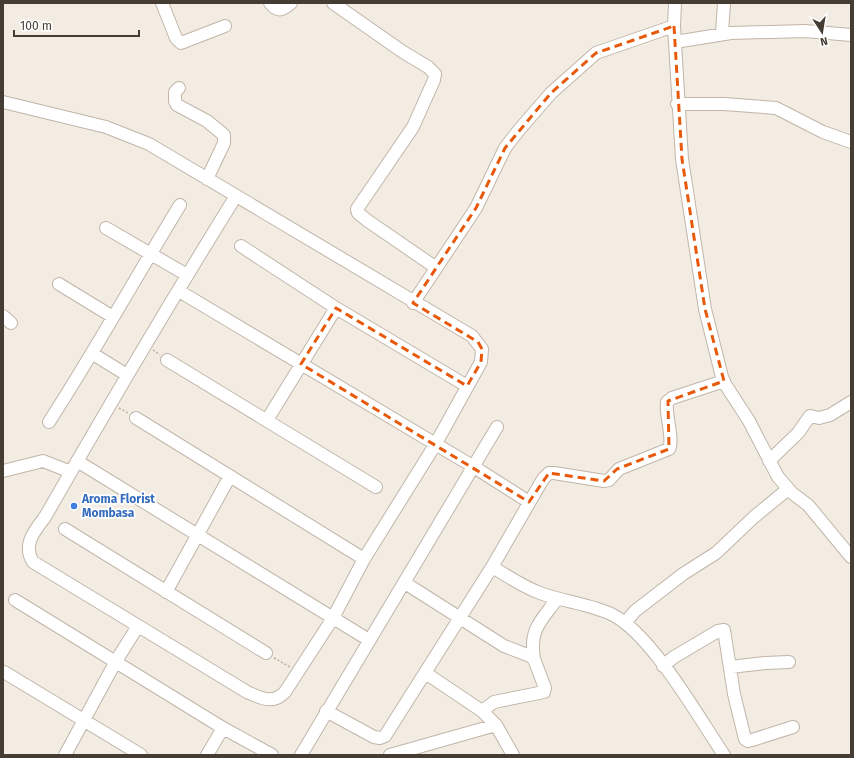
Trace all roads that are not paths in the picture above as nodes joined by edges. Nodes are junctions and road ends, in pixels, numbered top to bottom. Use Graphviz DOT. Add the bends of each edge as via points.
graph roads {
  1 [pos="162,3"];
  2 [pos="270,3"];
  3 [pos="291,3"];
  4 [pos="333,3"];
  5 [pos="675,3"];
  6 [pos="724,3"];
  7 [pos="224,26"];
  8 [pos="674,26"];
  9 [pos="722,33"];
  10 [pos="851,35"];
  11 [pos="675,42"];
  12 [pos="179,88"];
  13 [pos="3,102"];
  14 [pos="677,104"];
  15 [pos="851,142"];
  16 [pos="207,179"];
  17 [pos="236,196"];
  18 [pos="180,206"];
  19 [pos="106,228"];
  20 [pos="241,246"];
  21 [pos="150,254"];
  22 [pos="435,267"];
  23 [pos="187,275"];
  24 [pos="59,284"];
  25 [pos="179,291"];
  26 [pos="413,303"];
  27 [pos="336,308"];
  28 [pos="112,317"];
  29 [pos="93,354"];
  30 [pos="167,360"];
  31 [pos="301,364"];
  32 [pos="127,374"];
  33 [pos="724,381"];
  34 [pos="467,386"];
  35 [pos="851,402"];
  36 [pos="136,418"];
  37 [pos="267,420"];
  38 [pos="49,422"];
  39 [pos="497,427"];
  40 [pos="435,445"];
  41 [pos="769,461"];
  42 [pos="74,466"];
  43 [pos="474,467"];
  44 [pos="3,471"];
  45 [pos="230,476"];
  46 [pos="376,487"];
  47 [pos="788,489"];
  48 [pos="529,502"];
  49 [pos="65,529"];
  50 [pos="199,534"];
  51 [pos="851,557"];
  52 [pos="364,559"];
  53 [pos="492,567"];
  54 [pos="405,583"];
  55 [pos="166,592"];
  56 [pos="557,599"];
  57 [pos="15,600"];
  58 [pos="333,618"];
  59 [pos="459,618"];
  60 [pos="625,623"];
  61 [pos="138,626"];
  62 [pos="370,640"];
  63 [pos="266,653"];
  64 [pos="534,659"];
  65 [pos="116,661"];
  66 [pos="789,662"];
  67 [pos="663,666"];
  68 [pos="730,667"];
  69 [pos="4,672"];
  70 [pos="427,674"];
  71 [pos="326,711"];
  72 [pos="482,711"];
  73 [pos="84,719"];
  74 [pos="496,726"];
  75 [pos="792,727"];
  76 [pos="223,728"];
  77 [pos="65,755"];
  78 [pos="141,755"];
  79 [pos="207,755"];
  80 [pos="272,755"];
  81 [pos="301,755"];
  82 [pos="390,755"];
  83 [pos="514,755"];
  84 [pos="724,755"];
  1 -- 7 [label="street" via="176,38 181,43"];
  2 -- 3 [label="street" via="279,10"];
  4 -- 22 [label="street" via="435,74 413,127 357,209 368,221"];
  5 -- 8 [label="street"];
  6 -- 9 [label="street"];
  8 -- 11 [label="street"];
  8 -- 22 [label="street" via="596,53 551,93 505,148 476,208"];
  9 -- 10 [label="street" via="805,31"];
  9 -- 11 [label="street"];
  11 -- 14 [label="street"];
  12 -- 16 [label="street" via="175,92 177,105 206,121 224,135 224,143"];
  13 -- 16 [label="street" via="117,130 155,148"];
  14 -- 15 [label="street" via="776,108 823,132"];
  14 -- 33 [label="street" via="682,159 705,309"];
  16 -- 17 [label="street"];
  17 -- 23 [label="street"];
  17 -- 26 [label="street"];
  18 -- 21 [label="street"];
  19 -- 21 [label="street"];
  20 -- 27 [label="street"];
  21 -- 23 [label="street"];
  21 -- 28 [label="street"];
  22 -- 26 [label="street"];
  23 -- 25 [label="street"];
  24 -- 28 [label="street"];
  25 -- 31 [label="street"];
  25 -- 32 [label="street"];
  26 -- 34 [label="street" via="472,336 478,342 482,349 481,362"];
  27 -- 31 [label="street"];
  27 -- 34 [label="street"];
  28 -- 29 [label="street"];
  29 -- 32 [label="street"];
  29 -- 38 [label="street"];
  30 -- 37 [label="street"];
  31 -- 37 [label="street"];
  31 -- 40 [label="street"];
  32 -- 42 [label="street"];
  33 -- 41 [label="street" via="749,421"];
  33 -- 48 [label="street" via="672,398 667,402 671,443 669,449 619,469 609,480 549,474"];
  34 -- 40 [label="street"];
  35 -- 41 [label="street" via="830,415 819,418 810,416 798,433"];
  36 -- 45 [label="street"];
  37 -- 46 [label="street"];
  39 -- 43 [label="street"];
  40 -- 43 [label="street"];
  40 -- 52 [label="street"];
  41 -- 47 [label="street"];
  42 -- 44 [label="street" via="43,462"];
  42 -- 50 [label="street"];
  42 -- 61 [label="street" via="32,536 30,558"];
  43 -- 48 [label="street"];
  43 -- 54 [label="street"];
  45 -- 50 [label="street"];
  45 -- 52 [label="street"];
  47 -- 51 [label="street" via="808,505"];
  47 -- 60 [label="street" via="716,553 683,574 635,611"];
  48 -- 53 [label="street"];
  49 -- 55 [label="street"];
  50 -- 55 [label="street"];
  50 -- 58 [label="street"];
  52 -- 58 [label="street"];
  53 -- 56 [label="street" via="539,593"];
  53 -- 59 [label="street"];
  54 -- 59 [label="street"];
  54 -- 62 [label="street"];
  55 -- 63 [label="street"];
  56 -- 60 [label="street" via="604,611"];
  56 -- 64 [label="street" via="534,630"];
  57 -- 65 [label="street"];
  58 -- 61 [label="street" via="281,697 269,700 247,692"];
  58 -- 62 [label="street"];
  59 -- 64 [label="street" via="504,646"];
  59 -- 70 [label="street"];
  60 -- 67 [label="street"];
  61 -- 65 [label="street"];
  62 -- 71 [label="street"];
  64 -- 72 [label="street" via="545,688 544,692 494,702"];
  65 -- 73 [label="street"];
  65 -- 76 [label="street"];
  66 -- 68 [label="street"];
  67 -- 68 [label="street" via="722,630 726,633"];
  67 -- 84 [label="street"];
  68 -- 75 [label="street" via="741,728 746,740"];
  69 -- 73 [label="street"];
  70 -- 71 [label="street" via="389,733 383,738 374,737"];
  70 -- 72 [label="street"];
  71 -- 81 [label="street"];
  72 -- 74 [label="street"];
  73 -- 77 [label="street"];
  73 -- 78 [label="street"];
  74 -- 82 [label="street"];
  74 -- 83 [label="street"];
  76 -- 79 [label="street"];
  76 -- 80 [label="street"];
}
